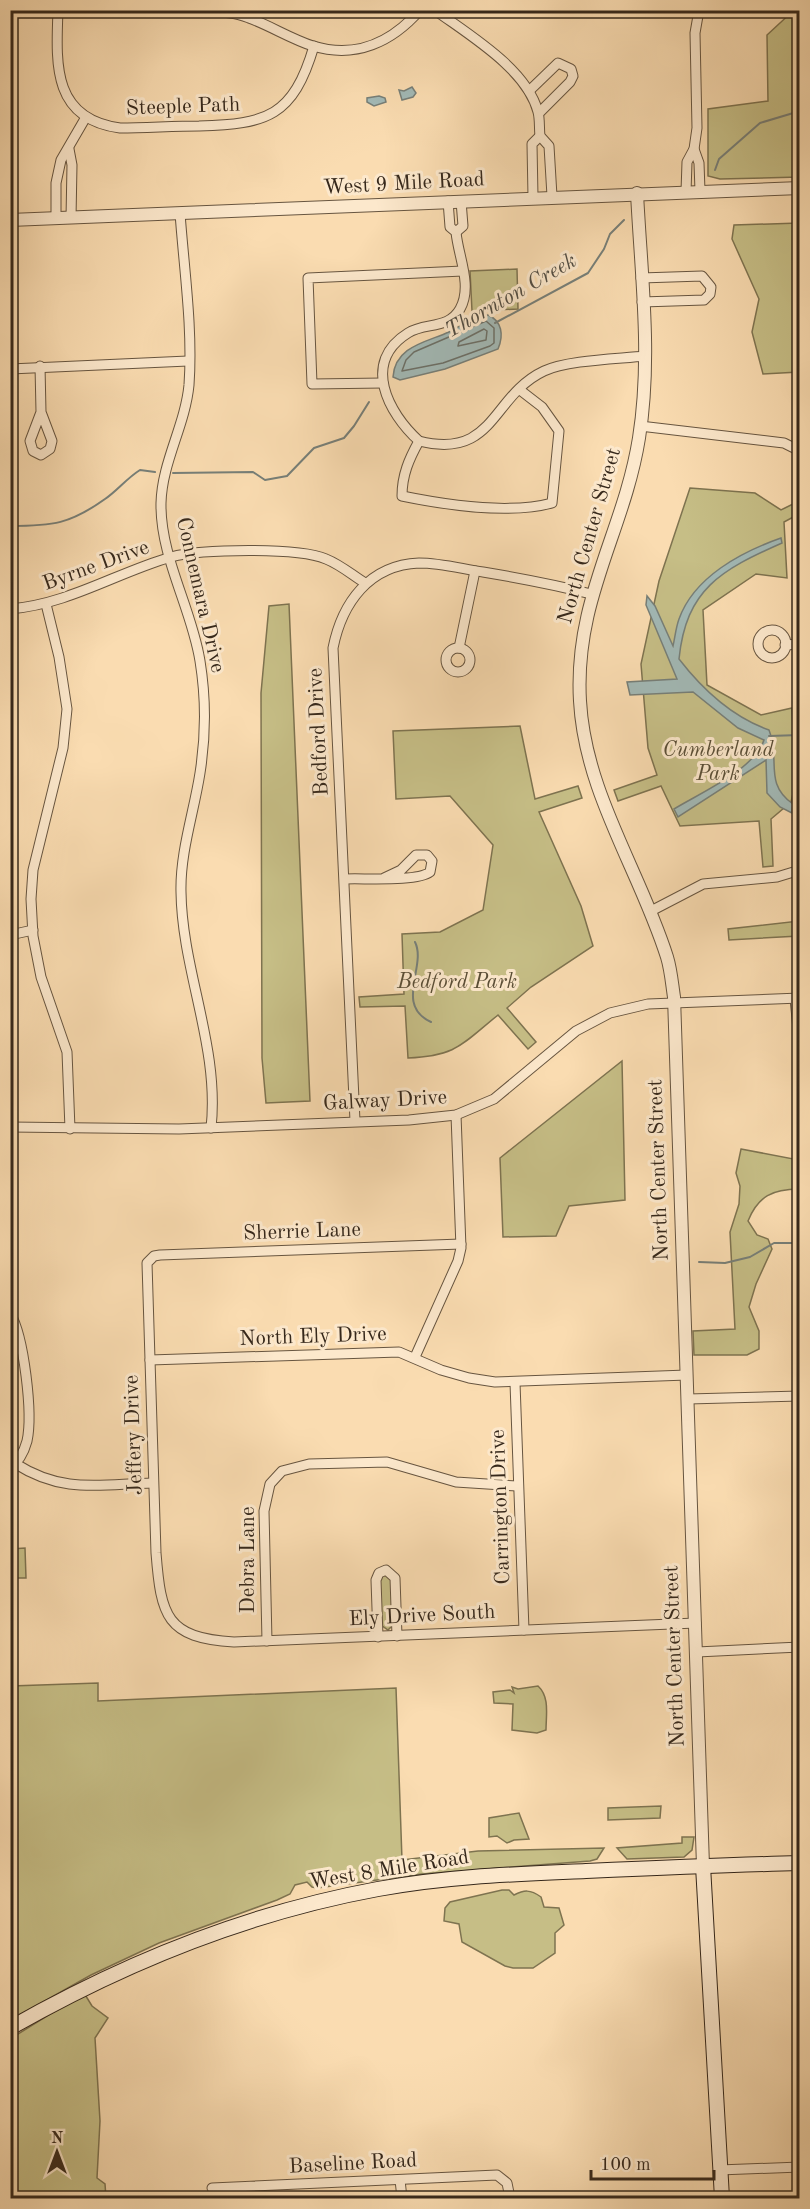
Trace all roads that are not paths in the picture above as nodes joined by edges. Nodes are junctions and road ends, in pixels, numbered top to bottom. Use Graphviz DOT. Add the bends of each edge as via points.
graph roads {
  1 [pos="58,10"];
  2 [pos="185,10"];
  3 [pos="420,10"];
  4 [pos="435,10"];
  5 [pos="699,10"];
  6 [pos="314,46"];
  7 [pos="529,91"];
  8 [pos="539,113"];
  9 [pos="86,117"];
  10 [pos="540,136"];
  11 [pos="69,149"];
  12 [pos="694,149"];
  13 [pos="800,188"];
  14 [pos="700,191"];
  15 [pos="686,192"];
  16 [pos="637,194"];
  17 [pos="552,196"];
  18 [pos="533,197"];
  19 [pos="448,201"];
  20 [pos="462,201"];
  21 [pos="180,213"];
  22 [pos="56,218"];
  23 [pos="71,218"];
  24 [pos="10,220"];
  25 [pos="456,232"];
  26 [pos="463,271"];
  27 [pos="641,278"];
  28 [pos="642,302"];
  29 [pos="645,356"];
  30 [pos="188,361"];
  31 [pos="40,366"];
  32 [pos="10,369"];
  33 [pos="383,382"];
  34 [pos="520,390"];
  35 [pos="41,412"];
  36 [pos="640,426"];
  37 [pos="419,441"];
  38 [pos="800,451"];
  39 [pos="171,557"];
  40 [pos="475,571"];
  41 [pos="365,583"];
  42 [pos="591,594"];
  43 [pos="46,604"];
  44 [pos="10,609"];
  45 [pos="800,644"];
  46 [pos="785,645"];
  47 [pos="459,648"];
  48 [pos="800,870"];
  49 [pos="384,878"];
  50 [pos="345,879"];
  51 [pos="651,911"];
  52 [pos="33,930"];
  53 [pos="10,935"];
  54 [pos="797,998"];
  55 [pos="675,1003"];
  56 [pos="800,1050"];
  57 [pos="456,1115"];
  58 [pos="355,1121"];
  59 [pos="10,1127"];
  60 [pos="211,1128"];
  61 [pos="70,1129"];
  62 [pos="461,1244"];
  63 [pos="147,1263"];
  64 [pos="10,1313"];
  65 [pos="415,1357"];
  66 [pos="150,1360"];
  67 [pos="687,1375"];
  68 [pos="515,1383"];
  69 [pos="800,1396"];
  70 [pos="688,1399"];
  71 [pos="13,1466"];
  72 [pos="153,1483"];
  73 [pos="517,1486"];
  74 [pos="164,1606"];
  75 [pos="696,1623"];
  76 [pos="524,1630"];
  77 [pos="378,1636"];
  78 [pos="397,1636"];
  79 [pos="267,1641"];
  80 [pos="800,1647"];
  81 [pos="697,1652"];
  82 [pos="800,1863"];
  83 [pos="703,1866"];
  84 [pos="10,2028"];
  85 [pos="800,2167"];
  86 [pos="718,2170"];
  87 [pos="400,2180"];
  88 [pos="234,2187"];
  89 [pos="212,2188"];
  90 [pos="234,2199"];
  91 [pos="402,2199"];
  92 [pos="510,2199"];
  93 [pos="713,2199"];
  94 [pos="722,2199"];
  1 -- 9 [label="street" via="56,57 60,80 74,107"];
  2 -- 6 [label="street" via="248,17"];
  3 -- 6 [label="street" via="404,29 369,48 343,51"];
  4 -- 7 [label="street" via="499,58"];
  5 -- 12 [label="street" via="695,33 698,108"];
  6 -- 9 [label="street, Steeple Path" via="293,94 278,110 258,121 120,128"];
  7 -- 8 [label="street"];
  7 -- 8 [label="street" via="558,63 572,69 570,82"];
  8 -- 10 [label="street"];
  9 -- 11 [label="street"];
  10 -- 17 [label="street" via="549,146"];
  10 -- 18 [label="street" via="532,144"];
  11 -- 22 [label="street" via="61,160 56,183"];
  11 -- 23 [label="street"];
  12 -- 14 [label="street"];
  12 -- 15 [label="street" via="687,162"];
  13 -- 14 [label="street, West 9 Mile Road"];
  14 -- 15 [label="street, West 9 Mile Road"];
  15 -- 16 [label="street, West 9 Mile Road"];
  16 -- 17 [label="street, West 9 Mile Road"];
  16 -- 27 [label="street, North Center Street"];
  17 -- 18 [label="street, West 9 Mile Road"];
  18 -- 20 [label="street, West 9 Mile Road"];
  19 -- 20 [label="street, West 9 Mile Road"];
  19 -- 21 [label="street, West 9 Mile Road"];
  19 -- 25 [label="street" via="450,227"];
  20 -- 25 [label="street" via="463,226"];
  21 -- 23 [label="street, West 9 Mile Road"];
  21 -- 30 [label="street, Connemara Drive"];
  22 -- 23 [label="street, West 9 Mile Road"];
  22 -- 24 [label="street, West 9 Mile Road"];
  25 -- 26 [label="street"];
  26 -- 33 [label="street" via="465,291 460,309 445,323 404,335 384,362"];
  26 -- 33 [label="street" via="308,278 312,384"];
  27 -- 28 [label="street, North Center Street"];
  27 -- 28 [label="street" via="702,276 711,287 704,300"];
  28 -- 29 [label="street, North Center Street"];
  29 -- 34 [label="street" via="547,370"];
  29 -- 36 [label="street, North Center Street"];
  30 -- 31 [label="street"];
  30 -- 39 [label="street, Connemara Drive" via="186,398 165,470 161,503"];
  31 -- 32 [label="street"];
  31 -- 35 [label="street"];
  33 -- 37 [label="street" via="391,409"];
  34 -- 37 [label="street" via="483,432 463,443"];
  34 -- 37 [label="street" via="542,407 559,431 552,503 529,509 402,495 402,481"];
  36 -- 38 [label="street" via="784,443"];
  36 -- 42 [label="street, North Center Street" via="632,473"];
  39 -- 41 [label="street, Byrne Drive" via="195,553 307,554 324,558"];
  39 -- 43 [label="street, Byrne Drive"];
  39 -- 60 [label="street, Connemara Drive" via="190,614 204,696 206,734 181,890 209,1064"];
  40 -- 41 [label="street, Bedford Drive" via="411,564"];
  40 -- 42 [label="street, Bedford Drive"];
  40 -- 47 [label="street"];
  41 -- 50 [label="street, Bedford Drive" via="343,613 333,648"];
  42 -- 51 [label="street, North Center Street" via="580,654 584,735 599,794"];
  43 -- 44 [label="street, Byrne Drive"];
  43 -- 52 [label="street" via="67,709 63,748 33,870"];
  45 -- 46 [label="street"];
  48 -- 51 [label="street" via="777,877 704,884"];
  49 -- 49 [label="street" via="424,876 432,861 427,855 416,855 401,870"];
  49 -- 50 [label="street"];
  50 -- 58 [label="street, Bedford Drive"];
  51 -- 55 [label="street, North Center Street" via="668,959"];
  52 -- 53 [label="street"];
  52 -- 61 [label="street" via="41,977 67,1052"];
  54 -- 55 [label="street, Galway Drive"];
  54 -- 56 [label="street"];
  55 -- 57 [label="street, Galway Drive" via="630,1007 593,1022 553,1048 494,1099"];
  55 -- 67 [label="street, North Center Street"];
  57 -- 58 [label="street, Galway Drive"];
  57 -- 62 [label="street"];
  58 -- 60 [label="street, Galway Drive"];
  59 -- 61 [label="street, Galway Drive"];
  60 -- 61 [label="street, Galway Drive"];
  62 -- 63 [label="street, Sherrie Lane" via="160,1255"];
  62 -- 65 [label="street" via="458,1261"];
  63 -- 66 [label="street, Jeffery Drive"];
  64 -- 71 [label="street" via="22,1348 28,1425 23,1452"];
  65 -- 66 [label="street, North Ely Drive" via="399,1352"];
  65 -- 68 [label="street, North Ely Drive" via="469,1378"];
  66 -- 72 [label="street, Jeffery Drive"];
  67 -- 68 [label="street, North Ely Drive"];
  67 -- 70 [label="street, North Center Street"];
  68 -- 73 [label="street, Carrington Drive"];
  69 -- 70 [label="street"];
  70 -- 75 [label="street, North Center Street"];
  71 -- 72 [label="street" via="58,1484"];
  72 -- 74 [label="street, Jeffery Drive" via="158,1580"];
  73 -- 76 [label="street, Carrington Drive"];
  73 -- 79 [label="street, Debra Lane" via="456,1482 387,1462 309,1464 282,1471 270,1484 264,1511"];
  74 -- 79 [label="street, Ely Drive South" via="176,1626 193,1636 217,1641"];
  75 -- 76 [label="street, Ely Drive South"];
  75 -- 81 [label="street, North Center Street"];
  76 -- 78 [label="street, Ely Drive South"];
  77 -- 78 [label="street, Ely Drive South"];
  77 -- 78 [label="street" via="376,1580 386,1570 395,1578"];
  77 -- 79 [label="street, Ely Drive South"];
  80 -- 81 [label="street"];
  81 -- 83 [label="street, North Center Street"];
  82 -- 83 [label="main road, West 8 Mile Road"];
  83 -- 84 [label="main road, West 8 Mile Road" via="458,1878 316,1902 154,1954"];
  83 -- 86 [label="main road, North Center Street"];
  85 -- 86 [label="street"];
  86 -- 93 [label="main road, North Center Street"];
  86 -- 94 [label="main road, North Center Street"];
  87 -- 88 [label="street, Baseline Road"];
  87 -- 91 [label="street"];
  87 -- 92 [label="street, Baseline Road" via="497,2175 507,2182"];
  88 -- 89 [label="street, Baseline Road"];
  88 -- 90 [label="street"];
}
